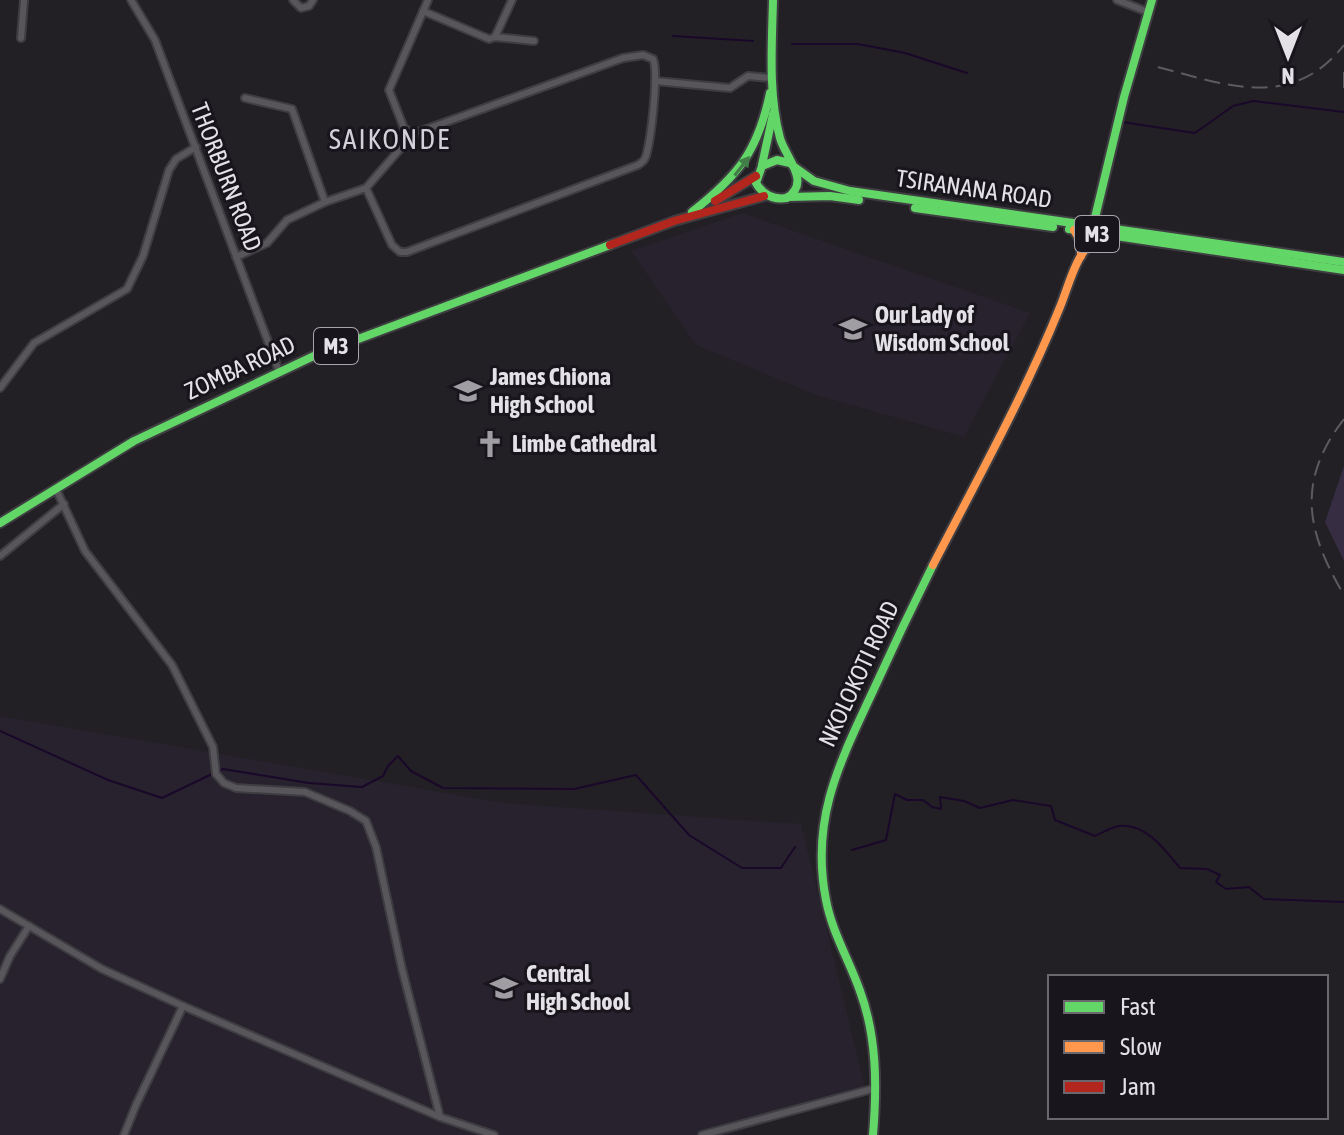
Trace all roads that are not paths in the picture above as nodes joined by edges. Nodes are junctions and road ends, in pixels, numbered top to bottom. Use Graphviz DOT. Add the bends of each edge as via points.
graph roads {
  1 [pos="24,0"];
  2 [pos="131,0"];
  3 [pos="293,0"];
  4 [pos="313,0"];
  5 [pos="428,0"];
  6 [pos="512,0"];
  7 [pos="773,0"];
  8 [pos="1117,0"];
  9 [pos="1152,0"];
  10 [pos="423,11"];
  11 [pos="1148,12"];
  12 [pos="495,37"];
  13 [pos="21,38"];
  14 [pos="534,41"];
  15 [pos="655,81"];
  16 [pos="771,81"];
  17 [pos="245,98"];
  18 [pos="774,100"];
  19 [pos="413,134"];
  20 [pos="196,147"];
  21 [pos="762,165"];
  22 [pos="791,165"];
  23 [pos="756,176"];
  24 [pos="366,188"];
  25 [pos="764,196"];
  26 [pos="788,197"];
  27 [pos="325,202"];
  28 [pos="689,216"];
  29 [pos="1093,226"];
  30 [pos="1074,230"];
  31 [pos="1102,235"];
  32 [pos="1081,256"];
  33 [pos="236,257"];
  34 [pos="1344,262"];
  35 [pos="1344,270"];
  36 [pos="279,371"];
  37 [pos="0,388"];
  38 [pos="56,489"];
  39 [pos="64,504"];
  40 [pos="0,523"];
  41 [pos="0,556"];
  42 [pos="0,909"];
  43 [pos="29,926"];
  44 [pos="0,979"];
  45 [pos="183,1006"];
  46 [pos="876,1088"];
  47 [pos="440,1117"];
  48 [pos="714,1133"];
  49 [pos="124,1135"];
  50 [pos="494,1135"];
  51 [pos="702,1135"];
  52 [pos="873,1135"];
  1 -- 13 [label="street"];
  2 -- 20 [label="street, THORBURN ROAD" via="155,40"];
  3 -- 4 [label="street" via="306,8"];
  5 -- 10 [label="street"];
  6 -- 12 [label="street"];
  7 -- 16 [label="main road, M3"];
  8 -- 11 [label="street"];
  9 -- 11 [label="main road"];
  10 -- 12 [label="street" via="460,29"];
  10 -- 19 [label="street" via="389,90 404,128"];
  11 -- 29 [label="main road"];
  12 -- 14 [label="street"];
  15 -- 16 [label="street" via="730,88 748,76"];
  15 -- 19 [label="street" via="653,59 623,58"];
  15 -- 24 [label="street" via="641,164 418,248 395,249"];
  16 -- 18 [label="main road, M3"];
  28 -- 16 [label="main road, one-way" via="741,169 755,148"];
  17 -- 27 [label="street" via="292,109"];
  18 -- 21 [label="main road, M3"];
  18 -- 22 [label="main road, M3" via="779,137"];
  19 -- 24 [label="street"];
  20 -- 33 [label="street, THORBURN ROAD"];
  20 -- 37 [label="street" via="169,170 143,256 127,289 34,343"];
  21 -- 22 [label="main road" via="775,158"];
  21 -- 23 [label="main road, M3"];
  22 -- 26 [label="main road, M3" via="798,180"];
  22 -- 29 [label="main road, TSIRANANA ROAD / M3" via="814,181 850,191"];
  23 -- 25 [label="main road"];
  23 -- 28 [label="main road, ZOMBA ROAD / M3"];
  24 -- 27 [label="street"];
  25 -- 26 [label="main road, M3"];
  25 -- 28 [label="main road, ZOMBA ROAD / M3"];
  26 -- 30 [label="main road, TSIRANANA ROAD / M3" via="830,196"];
  27 -- 33 [label="street" via="287,220 267,243"];
  28 -- 36 [label="main road, ZOMBA ROAD / M3"];
  29 -- 34 [label="main road, TSIRANANA ROAD / M3"];
  30 -- 31 [label="main road, TSIRANANA ROAD / M3"];
  30 -- 32 [label="main road"];
  31 -- 32 [label="main road, NKOLOKOTI ROAD"];
  31 -- 35 [label="main road, TSIRANANA ROAD / M3"];
  32 -- 46 [label="main road, NKOLOKOTI ROAD" via="1027,380 898,636 827,795 821,831 824,890 832,925 865,1006"];
  33 -- 36 [label="street, THORBURN ROAD"];
  36 -- 38 [label="main road, ZOMBA ROAD / M3" via="134,441"];
  38 -- 39 [label="street"];
  38 -- 40 [label="main road, ZOMBA ROAD / M3"];
  39 -- 41 [label="street"];
  39 -- 47 [label="street" via="85,551 172,665 213,747 224,783 305,792 366,821"];
  42 -- 43 [label="street"];
  43 -- 44 [label="street"];
  43 -- 45 [label="street" via="102,969"];
  45 -- 47 [label="street"];
  45 -- 49 [label="street"];
  46 -- 48 [label="street"];
  46 -- 52 [label="main road, NKOLOKOTI ROAD"];
  47 -- 50 [label="street"];
  48 -- 51 [label="street"];
}
